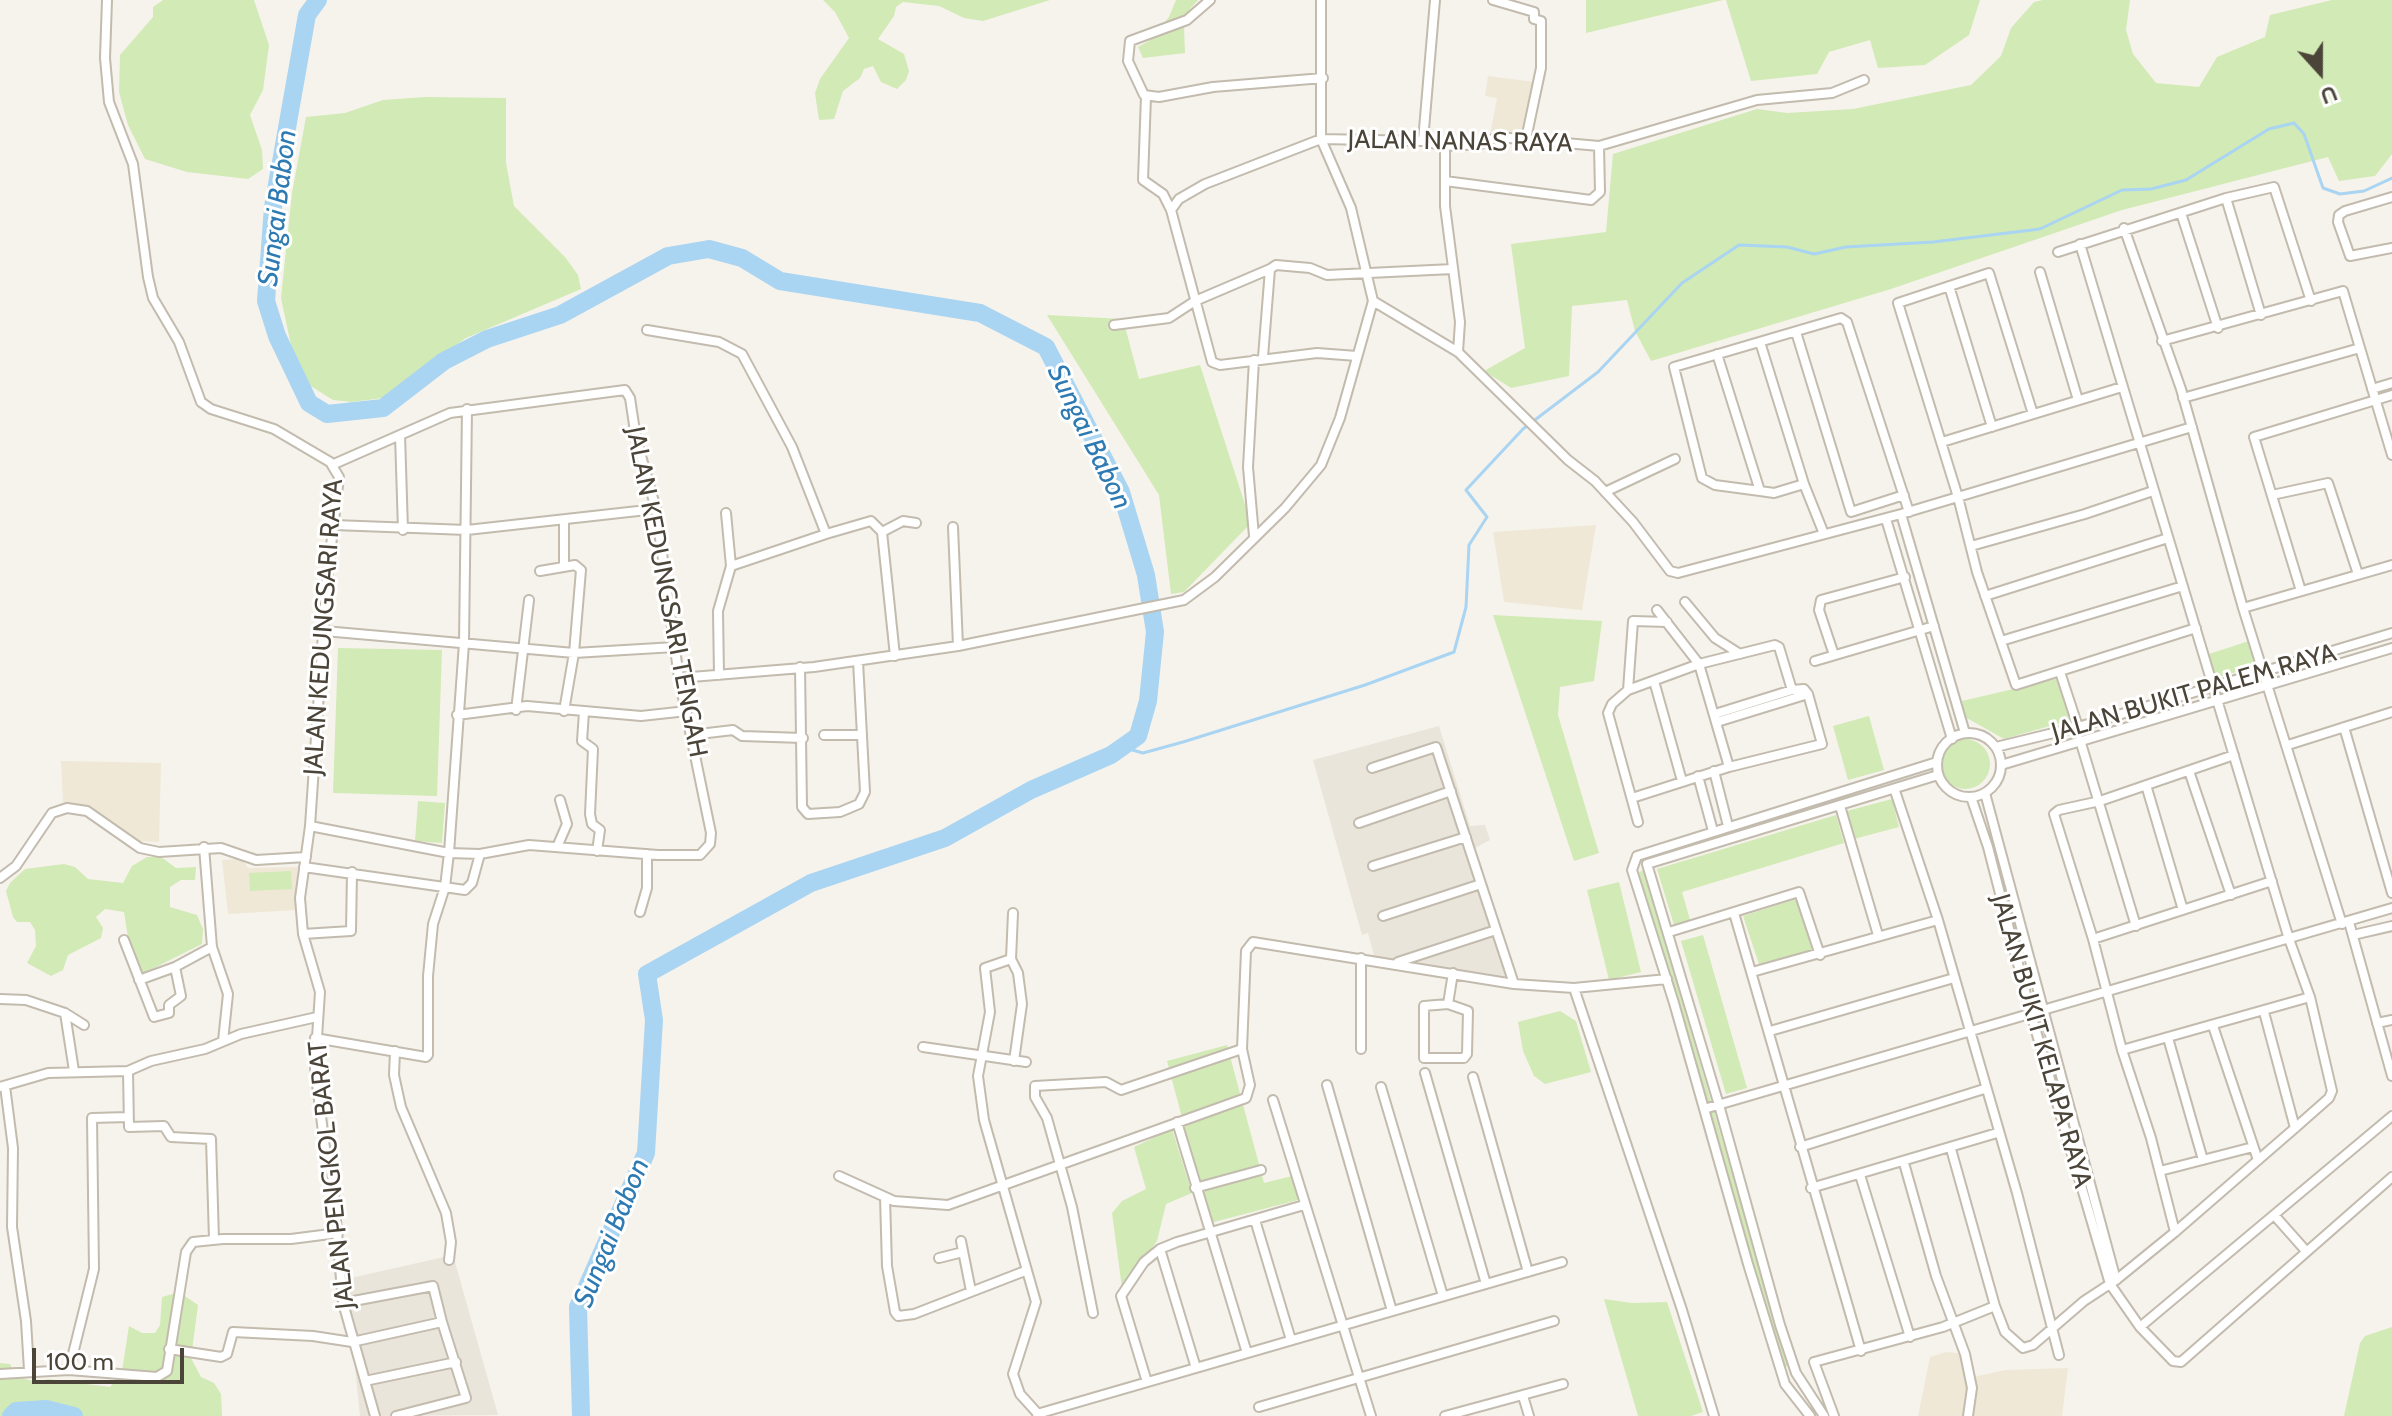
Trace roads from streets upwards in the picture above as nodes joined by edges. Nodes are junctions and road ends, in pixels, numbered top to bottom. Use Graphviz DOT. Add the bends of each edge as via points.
graph roads {
  1 [pos="107,0"];
  2 [pos="1210,0"];
  3 [pos="1321,0"];
  4 [pos="1435,0"];
  5 [pos="1493,0"];
  6 [pos="1538,0"];
  7 [pos="1534,12"];
  8 [pos="1323,78"];
  9 [pos="1864,80"];
  10 [pos="1146,96"];
  11 [pos="1321,139"];
  12 [pos="1526,139"];
  13 [pos="1423,141"];
  14 [pos="1445,146"];
  15 [pos="1599,146"];
  16 [pos="1445,181"];
  17 [pos="2392,197"];
  18 [pos="2226,198"];
  19 [pos="1171,210"];
  20 [pos="2181,213"];
  21 [pos="2124,228"];
  22 [pos="2080,244"];
  23 [pos="2391,251"];
  24 [pos="2058,252"];
  25 [pos="1270,269"];
  26 [pos="1453,269"];
  27 [pos="2040,272"];
  28 [pos="1369,276"];
  29 [pos="1949,286"];
  30 [pos="1195,301"];
  31 [pos="1373,301"];
  32 [pos="2311,301"];
  33 [pos="2261,315"];
  34 [pos="1114,325"];
  35 [pos="2218,328"];
  36 [pos="647,330"];
  37 [pos="1796,332"];
  38 [pos="2162,341"];
  39 [pos="1760,342"];
  40 [pos="2360,348"];
  41 [pos="1458,352"];
  42 [pos="1717,354"];
  43 [pos="1357,356"];
  44 [pos="1258,359"];
  45 [pos="2392,383"];
  46 [pos="2122,387"];
  47 [pos="2372,389"];
  48 [pos="2392,395"];
  49 [pos="2183,398"];
  50 [pos="2078,400"];
  51 [pos="2376,401"];
  52 [pos="467,409"];
  53 [pos="2033,414"];
  54 [pos="1992,427"];
  55 [pos="2192,427"];
  56 [pos="400,435"];
  57 [pos="1942,442"];
  58 [pos="2139,443"];
  59 [pos="2392,455"];
  60 [pos="1675,459"];
  61 [pos="334,464"];
  62 [pos="1804,484"];
  63 [pos="1760,491"];
  64 [pos="2153,491"];
  65 [pos="1605,492"];
  66 [pos="1904,495"];
  67 [pos="2272,495"];
  68 [pos="1958,497"];
  69 [pos="656,509"];
  70 [pos="726,513"];
  71 [pos="1905,513"];
  72 [pos="1886,519"];
  73 [pos="564,521"];
  74 [pos="916,523"];
  75 [pos="334,525"];
  76 [pos="953,527"];
  77 [pos="403,530"];
  78 [pos="467,530"];
  79 [pos="882,532"];
  80 [pos="826,534"];
  81 [pos="1824,534"];
  82 [pos="1254,536"];
  83 [pos="2168,538"];
  84 [pos="1971,546"];
  85 [pos="2392,565"];
  86 [pos="731,566"];
  87 [pos="564,567"];
  88 [pos="540,571"];
  89 [pos="2358,574"];
  90 [pos="1905,577"];
  91 [pos="2183,586"];
  92 [pos="2301,591"];
  93 [pos="1985,596"];
  94 [pos="529,600"];
  95 [pos="1685,602"];
  96 [pos="2243,608"];
  97 [pos="1657,610"];
  98 [pos="1668,622"];
  99 [pos="1934,626"];
  100 [pos="2196,628"];
  101 [pos="324,631"];
  102 [pos="1918,631"];
  103 [pos="2392,633"];
  104 [pos="2001,641"];
  105 [pos="464,643"];
  106 [pos="958,646"];
  107 [pos="675,647"];
  108 [pos="2392,648"];
  109 [pos="522,650"];
  110 [pos="574,653"];
  111 [pos="1740,654"];
  112 [pos="1834,655"];
  113 [pos="895,656"];
  114 [pos="858,661"];
  115 [pos="1815,661"];
  116 [pos="1699,664"];
  117 [pos="800,667"];
  118 [pos="2060,672"];
  119 [pos="2264,673"];
  120 [pos="719,675"];
  121 [pos="679,678"];
  122 [pos="1654,681"];
  123 [pos="2268,686"];
  124 [pos="2215,687"];
  125 [pos="1628,690"];
  126 [pos="1792,690"];
  127 [pos="1808,694"];
  128 [pos="2218,700"];
  129 [pos="2141,709"];
  130 [pos="516,710"];
  131 [pos="564,711"];
  132 [pos="687,711"];
  133 [pos="584,712"];
  134 [pos="2392,712"];
  135 [pos="457,715"];
  136 [pos="1716,718"];
  137 [pos="2144,721"];
  138 [pos="2078,727"];
  139 [pos="2344,727"];
  140 [pos="1965,733"];
  141 [pos="691,735"];
  142 [pos="824,735"];
  143 [pos="862,735"];
  144 [pos="803,738"];
  145 [pos="1952,739"];
  146 [pos="2080,740"];
  147 [pos="2288,745"];
  148 [pos="1996,747"];
  149 [pos="2234,755"];
  150 [pos="1937,762"];
  151 [pos="2001,765"];
  152 [pos="1729,767"];
  153 [pos="1372,768"];
  154 [pos="1714,771"];
  155 [pos="2189,771"];
  156 [pos="1938,775"];
  157 [pos="1698,776"];
  158 [pos="1682,781"];
  159 [pos="2146,785"];
  160 [pos="1451,791"];
  161 [pos="1895,791"];
  162 [pos="1985,793"];
  163 [pos="1971,797"];
  164 [pos="1632,798"];
  165 [pos="560,800"];
  166 [pos="2100,801"];
  167 [pos="1840,806"];
  168 [pos="1766,814"];
  169 [pos="1638,822"];
  170 [pos="1359,823"];
  171 [pos="310,826"];
  172 [pos="1728,826"];
  173 [pos="1770,826"];
  174 [pos="1713,831"];
  175 [pos="1466,837"];
  176 [pos="204,847"];
  177 [pos="557,847"];
  178 [pos="597,851"];
  179 [pos="449,853"];
  180 [pos="480,854"];
  181 [pos="647,854"];
  182 [pos="1637,856"];
  183 [pos="305,862"];
  184 [pos="1647,864"];
  185 [pos="1373,866"];
  186 [pos="352,872"];
  187 [pos="0,878"];
  188 [pos="2272,881"];
  189 [pos="1481,884"];
  190 [pos="445,887"];
  191 [pos="2392,893"];
  192 [pos="2231,895"];
  193 [pos="2392,908"];
  194 [pos="2183,910"];
  195 [pos="640,912"];
  196 [pos="1013,913"];
  197 [pos="1734,913"];
  198 [pos="1383,916"];
  199 [pos="1938,920"];
  200 [pos="2345,923"];
  201 [pos="2136,926"];
  202 [pos="2392,926"];
  203 [pos="1496,930"];
  204 [pos="1669,932"];
  205 [pos="303,934"];
  206 [pos="1878,935"];
  207 [pos="2353,935"];
  208 [pos="2093,939"];
  209 [pos="2289,939"];
  210 [pos="124,940"];
  211 [pos="212,947"];
  212 [pos="1820,955"];
  213 [pos="1361,958"];
  214 [pos="1011,959"];
  215 [pos="1395,963"];
  216 [pos="175,967"];
  217 [pos="1752,972"];
  218 [pos="1453,973"];
  219 [pos="1954,978"];
  220 [pos="1667,979"];
  221 [pos="139,980"];
  222 [pos="1514,984"];
  223 [pos="1574,988"];
  224 [pos="2106,991"];
  225 [pos="2310,997"];
  226 [pos="0,999"];
  227 [pos="1448,1004"];
  228 [pos="2042,1010"];
  229 [pos="2264,1012"];
  230 [pos="65,1013"];
  231 [pos="2031,1014"];
  232 [pos="317,1017"];
  233 [pos="2392,1020"];
  234 [pos="2377,1023"];
  235 [pos="84,1025"];
  236 [pos="2213,1026"];
  237 [pos="1770,1031"];
  238 [pos="1969,1033"];
  239 [pos="315,1038"];
  240 [pos="2168,1038"];
  241 [pos="223,1041"];
  242 [pos="923,1047"];
  243 [pos="1242,1049"];
  244 [pos="1361,1049"];
  245 [pos="2122,1050"];
  246 [pos="395,1051"];
  247 [pos="981,1058"];
  248 [pos="1014,1061"];
  249 [pos="1026,1062"];
  250 [pos="74,1071"];
  251 [pos="128,1071"];
  252 [pos="1425,1073"];
  253 [pos="2392,1076"];
  254 [pos="1473,1077"];
  255 [pos="1327,1085"];
  256 [pos="2,1086"];
  257 [pos="1381,1087"];
  258 [pos="1784,1087"];
  259 [pos="1984,1089"];
  260 [pos="1273,1100"];
  261 [pos="1719,1105"];
  262 [pos="1704,1109"];
  263 [pos="2392,1116"];
  264 [pos="128,1117"];
  265 [pos="1177,1122"];
  266 [pos="2295,1128"];
  267 [pos="1997,1133"];
  268 [pos="1800,1147"];
  269 [pos="2253,1147"];
  270 [pos="1951,1149"];
  271 [pos="2078,1160"];
  272 [pos="2203,1160"];
  273 [pos="2258,1160"];
  274 [pos="1904,1163"];
  275 [pos="1060,1165"];
  276 [pos="1261,1170"];
  277 [pos="2160,1171"];
  278 [pos="1860,1175"];
  279 [pos="839,1176"];
  280 [pos="2392,1177"];
  281 [pos="1002,1183"];
  282 [pos="1195,1188"];
  283 [pos="1811,1188"];
  284 [pos="885,1197"];
  285 [pos="1304,1205"];
  286 [pos="2275,1216"];
  287 [pos="1255,1220"];
  288 [pos="12,1227"];
  289 [pos="0,1228"];
  290 [pos="1209,1231"];
  291 [pos="2175,1232"];
  292 [pos="338,1233"];
  293 [pos="214,1240"];
  294 [pos="961,1241"];
  295 [pos="1160,1249"];
  296 [pos="2306,1251"];
  297 [pos="963,1252"];
  298 [pos="939,1258"];
  299 [pos="449,1260"];
  300 [pos="1562,1262"];
  301 [pos="1025,1271"];
  302 [pos="1528,1272"];
  303 [pos="2113,1282"];
  304 [pos="1486,1284"];
  305 [pos="971,1291"];
  306 [pos="1443,1296"];
  307 [pos="343,1303"];
  308 [pos="1995,1306"];
  309 [pos="1392,1311"];
  310 [pos="1093,1313"];
  311 [pos="1554,1321"];
  312 [pos="442,1322"];
  313 [pos="1955,1323"];
  314 [pos="1342,1327"];
  315 [pos="2140,1327"];
  316 [pos="2052,1329"];
  317 [pos="1910,1337"];
  318 [pos="1291,1340"];
  319 [pos="352,1342"];
  320 [pos="169,1349"];
  321 [pos="1861,1351"];
  322 [pos="1247,1353"];
  323 [pos="2059,1355"];
  324 [pos="456,1362"];
  325 [pos="1814,1362"];
  326 [pos="1794,1367"];
  327 [pos="1196,1368"];
  328 [pos="29,1370"];
  329 [pos="69,1370"];
  330 [pos="0,1374"];
  331 [pos="1359,1377"];
  332 [pos="365,1381"];
  333 [pos="1147,1382"];
  334 [pos="1563,1384"];
  335 [pos="1523,1396"];
  336 [pos="1259,1407"];
  337 [pos="1477,1412"];
  338 [pos="1038,1415"];
  339 [pos="375,1416"];
  340 [pos="396,1416"];
  341 [pos="1371,1416"];
  342 [pos="1445,1416"];
  343 [pos="1529,1416"];
  344 [pos="1714,1416"];
  345 [pos="1810,1416"];
  346 [pos="1824,1416"];
  347 [pos="1834,1416"];
  348 [pos="1968,1416"];
  1 -- 61 [label="street, JALAN KEDUNGSARI RAYA" via="109,102 133,164 153,298 179,342 201,402 274,429"];
  2 -- 10 [label="street" via="1187,20 1130,41 1128,61"];
  3 -- 8 [label="street"];
  4 -- 13 [label="street"];
  5 -- 7 [label="street"];
  6 -- 7 [label="street"];
  7 -- 12 [label="street" via="1541,26 1541,68"];
  8 -- 10 [label="street"];
  8 -- 11 [label="street"];
  9 -- 15 [label="street" via="1832,93 1757,100"];
  10 -- 19 [label="street" via="1143,180 1163,194"];
  11 -- 13 [label="street, JALAN NANAS RAYA"];
  11 -- 19 [label="street" via="1205,184"];
  11 -- 28 [label="street" via="1351,208"];
  12 -- 14 [label="street, JALAN NANAS RAYA" via="1498,137 1481,144"];
  12 -- 15 [label="street, JALAN NANAS RAYA"];
  13 -- 14 [label="street, JALAN NANAS RAYA"];
  14 -- 16 [label="street"];
  15 -- 16 [label="street" via="1600,192 1591,200"];
  16 -- 26 [label="street"];
  17 -- 23 [label="street" via="2345,211 2338,222 2350,256"];
  18 -- 20 [label="street"];
  18 -- 32 [label="street" via="2274,187"];
  18 -- 33 [label="street"];
  19 -- 30 [label="street"];
  20 -- 21 [label="street"];
  20 -- 35 [label="street"];
  21 -- 22 [label="street"];
  21 -- 38 [label="street"];
  22 -- 24 [label="street"];
  22 -- 46 [label="street"];
  25 -- 28 [label="street" via="1279,265 1327,275"];
  25 -- 30 [label="street"];
  25 -- 44 [label="street"];
  26 -- 28 [label="street"];
  26 -- 41 [label="street"];
  27 -- 50 [label="street"];
  28 -- 31 [label="street"];
  29 -- 53 [label="street" via="1989,273"];
  29 -- 54 [label="street"];
  29 -- 57 [label="street" via="1901,301 1898,307"];
  30 -- 34 [label="street" via="1155,322"];
  30 -- 44 [label="street" via="1212,362"];
  31 -- 41 [label="street"];
  31 -- 43 [label="street"];
  32 -- 33 [label="street"];
  32 -- 40 [label="street" via="2343,291"];
  33 -- 35 [label="street"];
  35 -- 38 [label="street"];
  36 -- 80 [label="street" via="719,342 742,354 792,447"];
  37 -- 39 [label="street"];
  37 -- 66 [label="street" via="1841,318 1847,322"];
  37 -- 66 [label="street" via="1851,512"];
  38 -- 49 [label="street"];
  39 -- 42 [label="street"];
  39 -- 62 [label="street"];
  40 -- 47 [label="street"];
  40 -- 49 [label="street"];
  41 -- 65 [label="street"];
  42 -- 63 [label="street"];
  42 -- 63 [label="street" via="1677,365 1673,371 1702,478"];
  43 -- 44 [label="street" via="1317,353"];
  43 -- 82 [label="street" via="1321,465"];
  44 -- 82 [label="street" via="1248,467"];
  45 -- 47 [label="street"];
  46 -- 50 [label="street"];
  46 -- 58 [label="street"];
  47 -- 51 [label="street"];
  48 -- 51 [label="street"];
  49 -- 55 [label="street"];
  50 -- 53 [label="street"];
  51 -- 59 [label="street"];
  51 -- 67 [label="street" via="2254,437"];
  52 -- 56 [label="street"];
  52 -- 69 [label="street, JALAN KEDUNGSARI TENGAH" via="622,389 630,398"];
  52 -- 78 [label="street"];
  53 -- 54 [label="street"];
  54 -- 57 [label="street"];
  55 -- 58 [label="street"];
  55 -- 96 [label="street"];
  56 -- 61 [label="street"];
  56 -- 77 [label="street"];
  57 -- 68 [label="street"];
  58 -- 64 [label="street"];
  58 -- 68 [label="street"];
  60 -- 65 [label="street"];
  61 -- 75 [label="street, JALAN KEDUNGSARI RAYA" via="339,477"];
  62 -- 63 [label="street" via="1774,493"];
  62 -- 81 [label="street"];
  64 -- 83 [label="street"];
  64 -- 84 [label="street"];
  65 -- 81 [label="street" via="1674,573"];
  66 -- 71 [label="street"];
  67 -- 89 [label="street" via="2328,483"];
  67 -- 92 [label="street"];
  68 -- 71 [label="street"];
  68 -- 84 [label="street"];
  69 -- 73 [label="street"];
  69 -- 107 [label="street, JALAN KEDUNGSARI TENGAH"];
  70 -- 86 [label="street"];
  71 -- 72 [label="street"];
  71 -- 99 [label="street"];
  72 -- 81 [label="street"];
  72 -- 90 [label="street"];
  73 -- 78 [label="street"];
  73 -- 87 [label="street"];
  74 -- 79 [label="street" via="903,521"];
  75 -- 77 [label="street"];
  75 -- 101 [label="street, JALAN KEDUNGSARI RAYA"];
  76 -- 106 [label="street"];
  77 -- 78 [label="street"];
  78 -- 105 [label="street"];
  79 -- 80 [label="street" via="871,521"];
  79 -- 113 [label="street"];
  80 -- 86 [label="street"];
  82 -- 106 [label="street" via="1202,589 1171,603"];
  83 -- 91 [label="street"];
  83 -- 93 [label="street"];
  84 -- 93 [label="street"];
  85 -- 89 [label="street"];
  86 -- 120 [label="street" via="718,611"];
  87 -- 88 [label="street"];
  87 -- 110 [label="street" via="581,570"];
  89 -- 92 [label="street"];
  90 -- 102 [label="street"];
  90 -- 112 [label="street" via="1821,600 1819,610"];
  91 -- 100 [label="street"];
  91 -- 104 [label="street"];
  92 -- 96 [label="street"];
  93 -- 104 [label="street"];
  94 -- 109 [label="street"];
  95 -- 111 [label="street" via="1715,638"];
  96 -- 119 [label="street"];
  97 -- 98 [label="street"];
  98 -- 116 [label="street"];
  98 -- 125 [label="street" via="1633,621"];
  99 -- 102 [label="street"];
  99 -- 140 [label="street"];
  100 -- 118 [label="street"];
  100 -- 124 [label="street"];
  101 -- 105 [label="street"];
  101 -- 171 [label="street, JALAN KEDUNGSARI RAYA"];
  102 -- 112 [label="street"];
  102 -- 145 [label="street"];
  103 -- 119 [label="street, JALAN BUKIT PALEM RAYA"];
  104 -- 118 [label="street" via="2018,686"];
  105 -- 109 [label="street"];
  105 -- 135 [label="street"];
  106 -- 113 [label="street"];
  107 -- 110 [label="street"];
  107 -- 121 [label="street, JALAN KEDUNGSARI TENGAH"];
  108 -- 123 [label="street, JALAN BUKIT PALEM RAYA"];
  109 -- 110 [label="street"];
  109 -- 130 [label="street"];
  110 -- 131 [label="street"];
  111 -- 116 [label="street"];
  111 -- 126 [label="street" via="1778,645"];
  112 -- 115 [label="street"];
  113 -- 114 [label="street"];
  114 -- 117 [label="street"];
  114 -- 143 [label="street"];
  116 -- 122 [label="street"];
  116 -- 136 [label="street"];
  117 -- 120 [label="street"];
  117 -- 144 [label="street"];
  118 -- 138 [label="street"];
  119 -- 123 [label="street"];
  119 -- 124 [label="street, JALAN BUKIT PALEM RAYA"];
  120 -- 121 [label="street"];
  121 -- 132 [label="street, JALAN KEDUNGSARI TENGAH"];
  122 -- 125 [label="street"];
  122 -- 158 [label="street"];
  123 -- 128 [label="street, JALAN BUKIT PALEM RAYA"];
  123 -- 147 [label="street"];
  124 -- 128 [label="street"];
  124 -- 129 [label="street, JALAN BUKIT PALEM RAYA"];
  125 -- 164 [label="street" via="1608,713"];
  126 -- 127 [label="street"];
  126 -- 136 [label="street"];
  127 -- 136 [label="street"];
  127 -- 152 [label="street" via="1822,744"];
  128 -- 137 [label="street, JALAN BUKIT PALEM RAYA"];
  128 -- 149 [label="street"];
  129 -- 137 [label="street"];
  129 -- 138 [label="street, JALAN BUKIT PALEM RAYA"];
  130 -- 131 [label="street" via="527,706"];
  130 -- 135 [label="street"];
  131 -- 133 [label="street"];
  132 -- 133 [label="street" via="641,716"];
  132 -- 141 [label="street, JALAN KEDUNGSARI TENGAH"];
  133 -- 178 [label="street" via="582,741 593,748 590,814 600,830"];
  134 -- 139 [label="street"];
  135 -- 179 [label="street"];
  136 -- 152 [label="street"];
  137 -- 146 [label="street, JALAN BUKIT PALEM RAYA"];
  138 -- 148 [label="street, JALAN BUKIT PALEM RAYA"];
  139 -- 147 [label="street"];
  139 -- 191 [label="street"];
  140 -- 145 [label="street"];
  140 -- 148 [label="street" via="1982,736"];
  141 -- 144 [label="street" via="733,730 742,736"];
  141 -- 181 [label="street, JALAN KEDUNGSARI TENGAH" via="710,844 700,855"];
  142 -- 143 [label="street"];
  143 -- 144 [label="street" via="865,792 859,804 840,812 804,811"];
  145 -- 150 [label="street"];
  146 -- 151 [label="street, JALAN BUKIT PALEM RAYA"];
  146 -- 166 [label="street"];
  147 -- 200 [label="street"];
  148 -- 151 [label="street"];
  149 -- 155 [label="street"];
  149 -- 188 [label="street"];
  150 -- 156 [label="street"];
  150 -- 168 [label="street"];
  151 -- 162 [label="street" via="1997,781"];
  152 -- 154 [label="street"];
  153 -- 160 [label="street" via="1436,747"];
  154 -- 157 [label="street"];
  154 -- 172 [label="street"];
  155 -- 159 [label="street"];
  155 -- 192 [label="street"];
  156 -- 161 [label="street"];
  156 -- 163 [label="street" via="1957,795"];
  157 -- 158 [label="street"];
  157 -- 174 [label="street"];
  158 -- 164 [label="street"];
  159 -- 166 [label="street"];
  159 -- 194 [label="street"];
  160 -- 170 [label="street"];
  160 -- 175 [label="street"];
  161 -- 167 [label="street"];
  161 -- 199 [label="street"];
  162 -- 163 [label="street"];
  162 -- 228 [label="street, JALAN BUKIT KELAPA RAYA"];
  163 -- 231 [label="street, JALAN BUKIT KELAPA RAYA"];
  164 -- 169 [label="street"];
  165 -- 177 [label="street" via="567,824"];
  166 -- 201 [label="street"];
  166 -- 208 [label="street" via="2054,814"];
  167 -- 173 [label="street"];
  167 -- 206 [label="street"];
  168 -- 172 [label="street"];
  168 -- 173 [label="street"];
  171 -- 179 [label="street"];
  171 -- 183 [label="street, JALAN KEDUNGSARI RAYA"];
  172 -- 174 [label="street"];
  173 -- 184 [label="street"];
  174 -- 182 [label="street"];
  175 -- 185 [label="street"];
  175 -- 189 [label="street"];
  176 -- 183 [label="street" via="256,860"];
  176 -- 187 [label="street" via="159,852 140,848 87,811 67,808 52,813 16,866"];
  176 -- 211 [label="street"];
  177 -- 178 [label="street"];
  177 -- 180 [label="street" via="529,845"];
  178 -- 181 [label="street"];
  179 -- 180 [label="street"];
  179 -- 190 [label="street"];
  180 -- 190 [label="street" via="468,889"];
  181 -- 195 [label="street" via="647,888"];
  182 -- 184 [label="street"];
  182 -- 220 [label="street" via="1632,870"];
  183 -- 186 [label="street"];
  183 -- 205 [label="street, JALAN PENGKOL BARAT"];
  184 -- 204 [label="street"];
  186 -- 190 [label="street"];
  186 -- 205 [label="street" via="351,931"];
  188 -- 192 [label="street"];
  188 -- 209 [label="street"];
  189 -- 198 [label="street"];
  189 -- 203 [label="street"];
  190 -- 246 [label="street" via="433,924 428,1055"];
  192 -- 194 [label="street"];
  193 -- 200 [label="street"];
  194 -- 201 [label="street"];
  196 -- 214 [label="street"];
  197 -- 204 [label="street"];
  197 -- 212 [label="street" via="1799,892"];
  197 -- 217 [label="street"];
  199 -- 206 [label="street"];
  199 -- 219 [label="street"];
  200 -- 207 [label="street"];
  200 -- 209 [label="street"];
  201 -- 208 [label="street"];
  202 -- 207 [label="street"];
  203 -- 215 [label="street"];
  203 -- 222 [label="street"];
  204 -- 261 [label="street"];
  205 -- 232 [label="street, JALAN PENGKOL BARAT" via="320,992"];
  206 -- 212 [label="street"];
  207 -- 234 [label="street"];
  208 -- 224 [label="street"];
  209 -- 224 [label="street"];
  209 -- 225 [label="street"];
  210 -- 221 [label="street"];
  211 -- 216 [label="street"];
  211 -- 241 [label="street" via="228,994"];
  212 -- 217 [label="street"];
  213 -- 215 [label="street"];
  213 -- 243 [label="street" via="1250,943"];
  213 -- 244 [label="street"];
  214 -- 247 [label="street" via="985,968 990,1012"];
  214 -- 248 [label="street" via="1022,1004"];
  215 -- 218 [label="street"];
  216 -- 221 [label="street"];
  216 -- 221 [label="street" via="181,996 169,1005 169,1013 154,1017"];
  217 -- 237 [label="street"];
  218 -- 222 [label="street"];
  218 -- 227 [label="street"];
  219 -- 237 [label="street"];
  219 -- 238 [label="street"];
  220 -- 223 [label="street"];
  220 -- 262 [label="street"];
  222 -- 223 [label="street"];
  223 -- 344 [label="street"];
  224 -- 228 [label="street"];
  224 -- 245 [label="street"];
  225 -- 229 [label="street"];
  225 -- 266 [label="street" via="2332,1091"];
  226 -- 230 [label="street" via="26,1000"];
  227 -- 227 [label="street" via="1424,1006 1424,1058 1467,1054 1467,1009"];
  228 -- 231 [label="street"];
  228 -- 271 [label="street, JALAN BUKIT KELAPA RAYA"];
  229 -- 236 [label="street"];
  229 -- 266 [label="street"];
  230 -- 235 [label="street"];
  230 -- 250 [label="street"];
  231 -- 238 [label="street"];
  231 -- 271 [label="street, JALAN BUKIT KELAPA RAYA"];
  232 -- 239 [label="street, JALAN PENGKOL BARAT"];
  232 -- 241 [label="street"];
  233 -- 234 [label="street"];
  234 -- 253 [label="street"];
  236 -- 240 [label="street"];
  236 -- 269 [label="street"];
  237 -- 258 [label="street"];
  238 -- 258 [label="street"];
  238 -- 259 [label="street"];
  239 -- 246 [label="street"];
  239 -- 292 [label="street, JALAN PENGKOL BARAT"];
  240 -- 245 [label="street"];
  240 -- 272 [label="street"];
  241 -- 251 [label="street"];
  242 -- 247 [label="street"];
  243 -- 265 [label="street" via="1250,1085 1246,1098"];
  243 -- 275 [label="street" via="1121,1090 1106,1082 1038,1084 1035,1097 1047,1118"];
  245 -- 277 [label="street"];
  246 -- 299 [label="street" via="401,1107 446,1213"];
  247 -- 248 [label="street"];
  247 -- 281 [label="street" via="980,1103"];
  248 -- 249 [label="street"];
  250 -- 251 [label="street"];
  250 -- 256 [label="street"];
  251 -- 264 [label="street"];
  252 -- 304 [label="street"];
  254 -- 302 [label="street"];
  255 -- 309 [label="street"];
  256 -- 288 [label="street" via="13,1148"];
  257 -- 306 [label="street"];
  258 -- 261 [label="street"];
  258 -- 268 [label="street"];
  259 -- 267 [label="street"];
  259 -- 268 [label="street"];
  260 -- 285 [label="street"];
  261 -- 262 [label="street"];
  261 -- 326 [label="street"];
  262 -- 345 [label="street" via="1782,1376"];
  263 -- 286 [label="street"];
  264 -- 293 [label="street" via="130,1128 164,1126 171,1137 210,1138"];
  264 -- 329 [label="street" via="92,1118 94,1269"];
  265 -- 275 [label="street"];
  265 -- 282 [label="street"];
  266 -- 273 [label="street"];
  267 -- 270 [label="street"];
  267 -- 316 [label="street"];
  268 -- 283 [label="street"];
  269 -- 272 [label="street"];
  269 -- 273 [label="street"];
  270 -- 274 [label="street"];
  270 -- 308 [label="street"];
  271 -- 303 [label="street, JALAN BUKIT KELAPA RAYA"];
  272 -- 277 [label="street"];
  273 -- 291 [label="street"];
  274 -- 278 [label="street"];
  274 -- 313 [label="street"];
  275 -- 281 [label="street"];
  275 -- 310 [label="street"];
  276 -- 282 [label="street"];
  277 -- 291 [label="street"];
  278 -- 283 [label="street"];
  278 -- 317 [label="street"];
  279 -- 284 [label="street"];
  280 -- 296 [label="street"];
  281 -- 284 [label="street" via="973,1199 946,1205"];
  281 -- 301 [label="street"];
  282 -- 290 [label="street"];
  283 -- 321 [label="street"];
  284 -- 305 [label="street" via="885,1253 898,1316"];
  285 -- 287 [label="street"];
  285 -- 314 [label="street"];
  286 -- 296 [label="street"];
  286 -- 315 [label="street"];
  287 -- 290 [label="street"];
  287 -- 318 [label="street"];
  288 -- 289 [label="street"];
  288 -- 328 [label="street"];
  290 -- 295 [label="street"];
  290 -- 322 [label="street"];
  291 -- 303 [label="street"];
  292 -- 293 [label="street"];
  292 -- 307 [label="street, JALAN PENGKOL BARAT"];
  293 -- 320 [label="street" via="193,1242 187,1248"];
  294 -- 297 [label="street"];
  295 -- 327 [label="street"];
  295 -- 333 [label="street" via="1144,1262 1121,1298"];
  296 -- 315 [label="street, JALAN BUKIT KELAPA RAYA" via="2176,1363"];
  297 -- 298 [label="street"];
  297 -- 305 [label="street"];
  300 -- 302 [label="street"];
  301 -- 305 [label="street"];
  301 -- 338 [label="street" via="1035,1309 1013,1374 1020,1394"];
  302 -- 304 [label="street"];
  303 -- 315 [label="street, JALAN BUKIT KELAPA RAYA"];
  303 -- 316 [label="street"];
  304 -- 306 [label="street"];
  306 -- 309 [label="street"];
  307 -- 312 [label="street" via="433,1286"];
  307 -- 319 [label="street, JALAN PENGKOL BARAT"];
  308 -- 313 [label="street"];
  308 -- 316 [label="street" via="2001,1326 2023,1348"];
  309 -- 314 [label="street"];
  311 -- 331 [label="street"];
  312 -- 319 [label="street"];
  312 -- 324 [label="street"];
  313 -- 317 [label="street"];
  313 -- 348 [label="street" via="1972,1388"];
  314 -- 318 [label="street"];
  314 -- 331 [label="street"];
  316 -- 323 [label="street"];
  317 -- 321 [label="street"];
  318 -- 322 [label="street"];
  319 -- 320 [label="street" via="236,1332 229,1336 225,1356"];
  319 -- 332 [label="street, JALAN PENGKOL BARAT"];
  320 -- 329 [label="street" via="167,1371 157,1377"];
  321 -- 325 [label="street"];
  322 -- 327 [label="street"];
  324 -- 332 [label="street"];
  324 -- 340 [label="street" via="466,1398"];
  325 -- 326 [label="street"];
  325 -- 347 [label="street"];
  326 -- 346 [label="street"];
  327 -- 333 [label="street"];
  328 -- 329 [label="street"];
  328 -- 330 [label="street"];
  331 -- 336 [label="street"];
  331 -- 341 [label="street"];
  332 -- 339 [label="street, JALAN PENGKOL BARAT"];
  333 -- 338 [label="street"];
  334 -- 335 [label="street"];
  335 -- 337 [label="street"];
  335 -- 343 [label="street"];
  337 -- 342 [label="street"];
}
